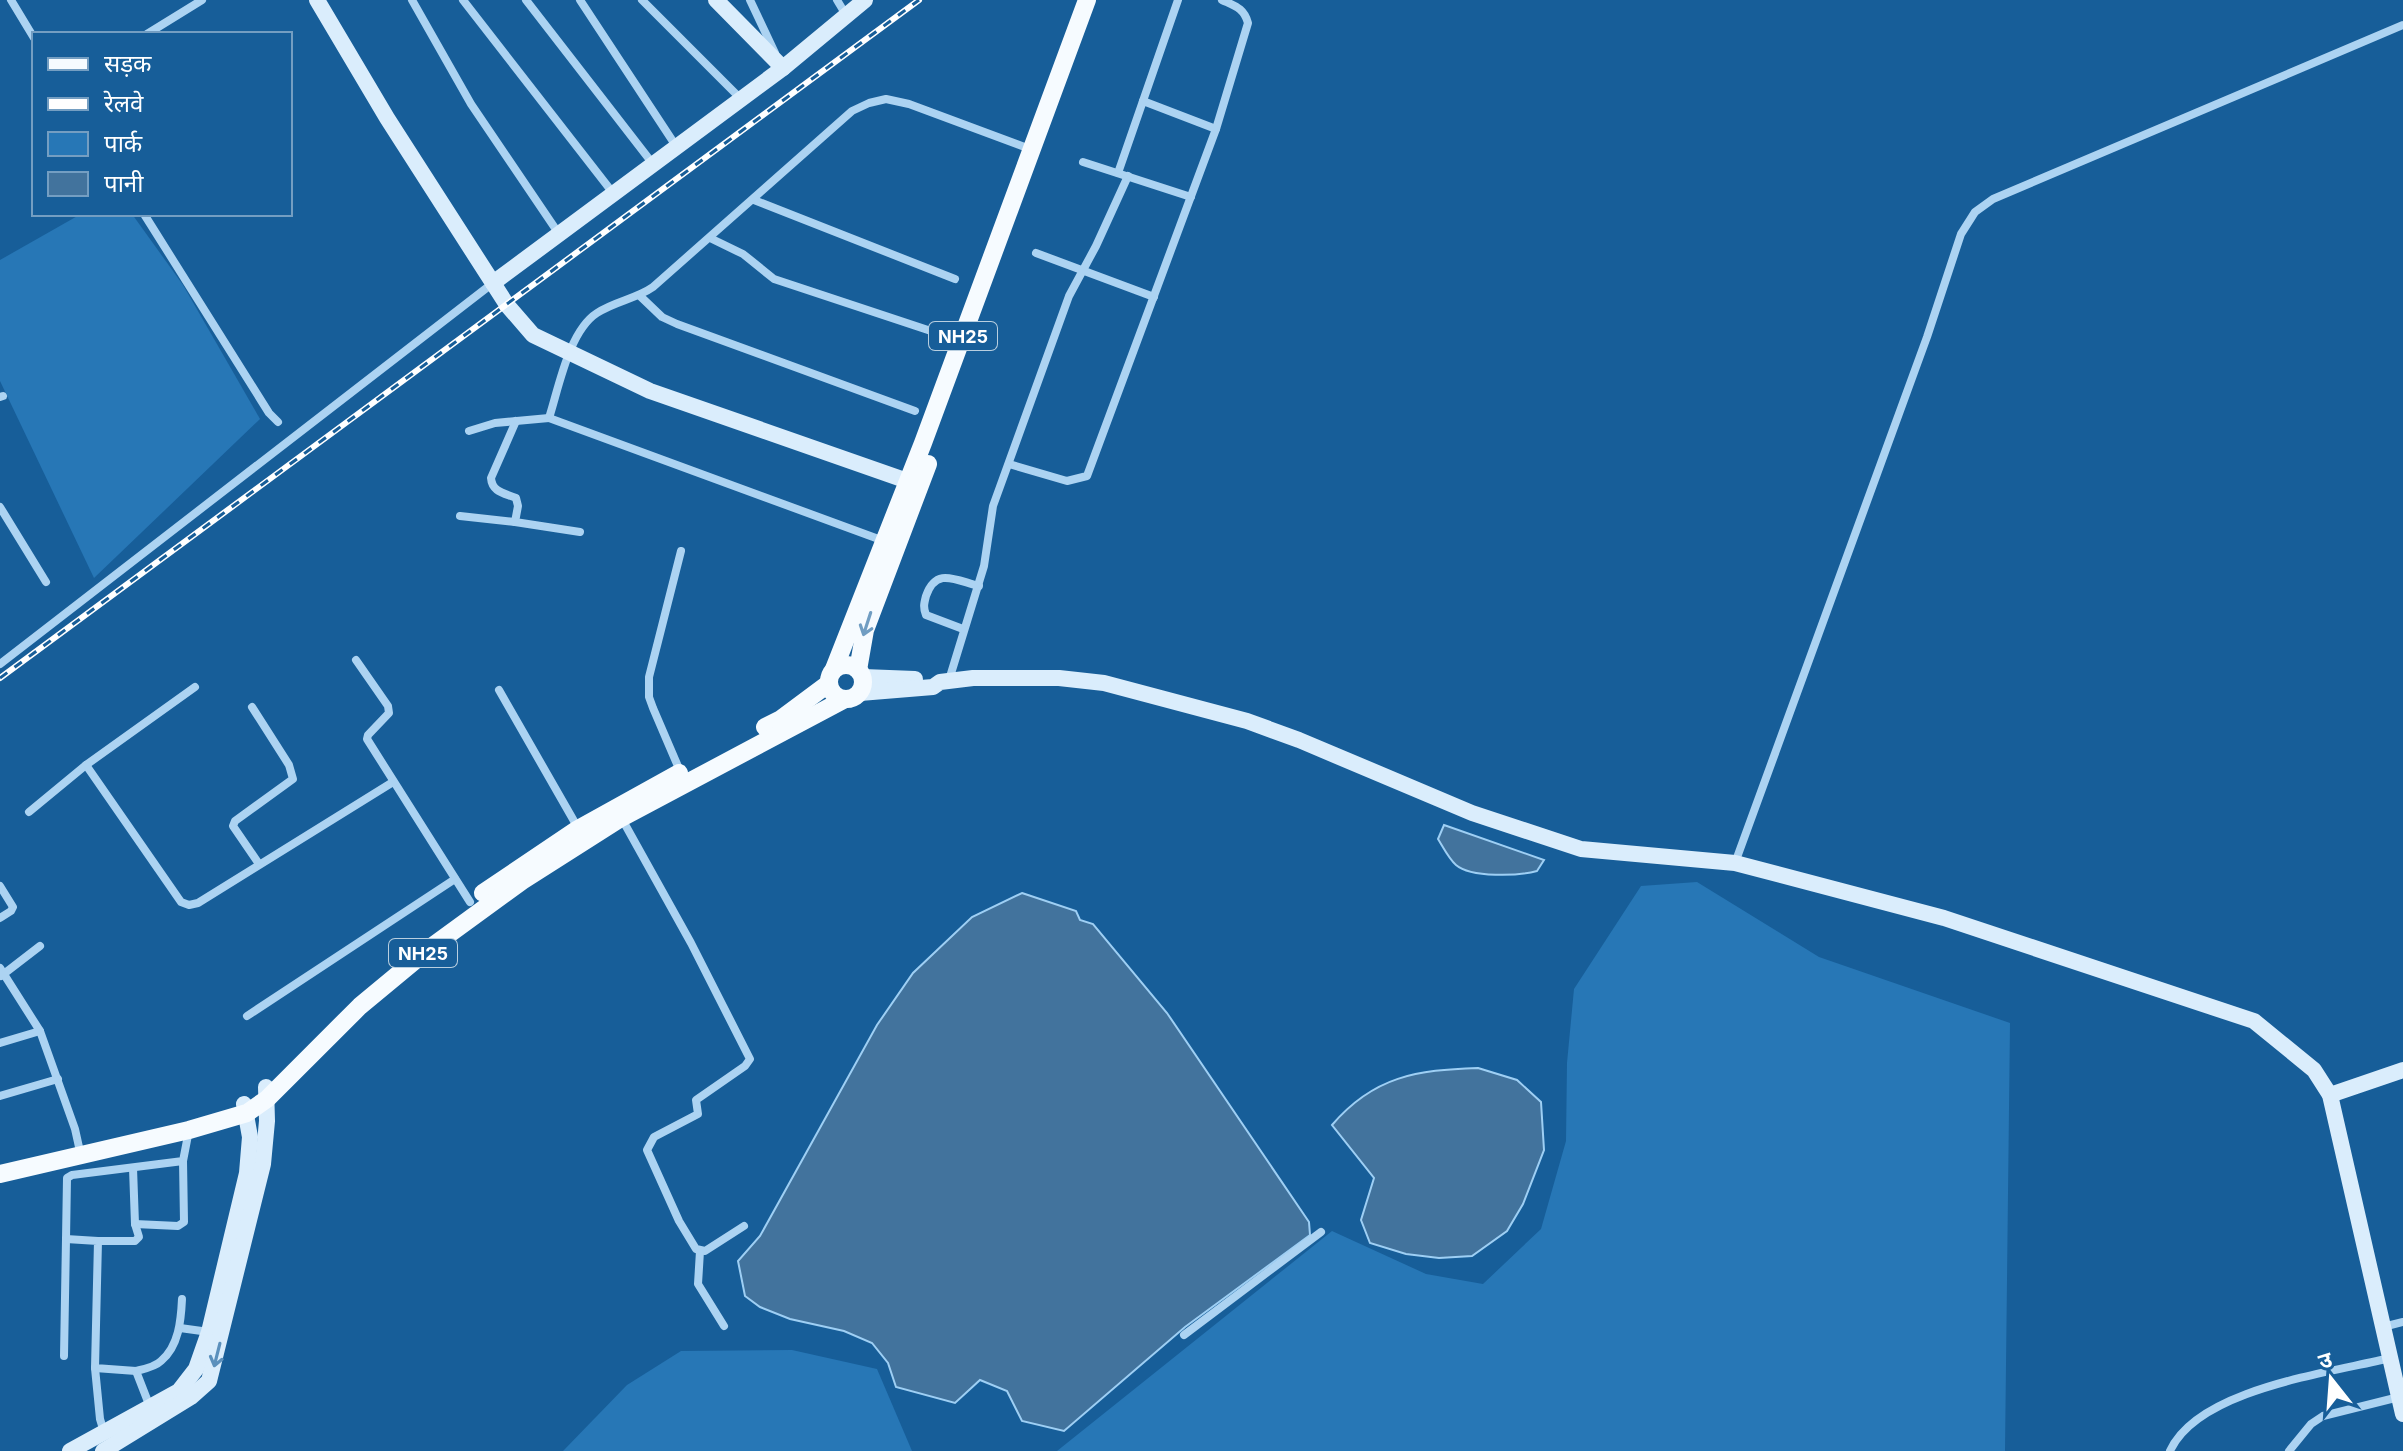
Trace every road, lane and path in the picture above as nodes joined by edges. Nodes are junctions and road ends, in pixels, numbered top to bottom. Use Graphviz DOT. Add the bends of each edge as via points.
graph roads {
  1 [pos="11,0"];
  2 [pos="202,0"];
  3 [pos="317,0"];
  4 [pos="412,0"];
  5 [pos="463,0"];
  6 [pos="526,0"];
  7 [pos="580,0"];
  8 [pos="642,0"];
  9 [pos="716,0"];
  10 [pos="750,0"];
  11 [pos="865,0"];
  12 [pos="1087,0"];
  13 [pos="1100,0"];
  14 [pos="1178,0"];
  15 [pos="1222,0"];
  16 [pos="842,7"];
  17 [pos="2403,25"];
  18 [pos="150,32"];
  19 [pos="32,35"];
  20 [pos="783,68"];
  21 [pos="740,98"];
  22 [pos="1143,101"];
  23 [pos="1216,129"];
  24 [pos="676,146"];
  25 [pos="1031,149"];
  26 [pos="1083,162"];
  27 [pos="653,164"];
  28 [pos="1118,173"];
  29 [pos="1128,176"];
  30 [pos="613,193"];
  31 [pos="1191,197"];
  32 [pos="754,200"];
  33 [pos="145,216"];
  34 [pos="559,234"];
  35 [pos="710,238"];
  36 [pos="1036,253"];
  37 [pos="1082,271"];
  38 [pos="955,279"];
  39 [pos="493,283"];
  40 [pos="640,296"];
  41 [pos="1154,297"];
  42 [pos="934,332"];
  43 [pos="570,353"];
  44 [pos="915,411"];
  45 [pos="549,418"];
  46 [pos="516,421"];
  47 [pos="278,422"];
  48 [pos="469,431"];
  49 [pos="1009,464"];
  50 [pos="914,483"];
  51 [pos="0,507"];
  52 [pos="460,516"];
  53 [pos="515,522"];
  54 [pos="580,532"];
  55 [pos="884,541"];
  56 [pos="681,551"];
  57 [pos="46,582"];
  58 [pos="979,586"];
  59 [pos="963,629"];
  60 [pos="356,660"];
  61 [pos="0,664"];
  62 [pos="831,677"];
  63 [pos="944,682"];
  64 [pos="857,685"];
  65 [pos="195,687"];
  66 [pos="499,690"];
  67 [pos="252,707"];
  68 [pos="86,765"];
  69 [pos="680,772"];
  70 [pos="393,782"];
  71 [pos="29,812"];
  72 [pos="621,818"];
  73 [pos="578,829"];
  74 [pos="1735,863"];
  75 [pos="259,864"];
  76 [pos="455,879"];
  77 [pos="0,886"];
  78 [pos="470,902"];
  79 [pos="0,918"];
  80 [pos="40,946"];
  81 [pos="1,973"];
  82 [pos="247,1016"];
  83 [pos="40,1031"];
  84 [pos="0,1043"];
  85 [pos="2403,1070"];
  86 [pos="58,1079"];
  87 [pos="267,1093"];
  88 [pos="2330,1095"];
  89 [pos="0,1096"];
  90 [pos="246,1108"];
  91 [pos="189,1130"];
  92 [pos="80,1151"];
  93 [pos="183,1161"];
  94 [pos="0,1163"];
  95 [pos="133,1168"];
  96 [pos="0,1174"];
  97 [pos="135,1224"];
  98 [pos="744,1226"];
  99 [pos="1321,1232"];
  100 [pos="66,1239"];
  101 [pos="98,1241"];
  102 [pos="700,1251"];
  103 [pos="182,1299"];
  104 [pos="2403,1322"];
  105 [pos="724,1326"];
  106 [pos="2383,1327"];
  107 [pos="180,1328"];
  108 [pos="209,1332"];
  109 [pos="1184,1335"];
  110 [pos="64,1356"];
  111 [pos="2391,1358"];
  112 [pos="95,1368"];
  113 [pos="136,1371"];
  114 [pos="2401,1396"];
  115 [pos="150,1408"];
  116 [pos="2403,1414"];
  117 [pos="108,1445"];
  118 [pos="70,1451"];
  119 [pos="2170,1451"];
  120 [pos="2289,1451"];
  1 -- 19 [label="street"];
  2 -- 18 [label="street"];
  3 -- 39 [label="street"];
  4 -- 34 [label="street" via="471,104"];
  5 -- 30 [label="street"];
  6 -- 27 [label="street"];
  7 -- 24 [label="street"];
  8 -- 21 [label="street"];
  9 -- 20 [label="street"];
  10 -- 20 [label="street"];
  11 -- 16 [label="street"];
  12 -- 25 [label="main road, NH25"];
  13 -- 50 [label="main road, NH25"];
  14 -- 22 [label="street"];
  15 -- 23 [label="street" via="1241,8 1248,23"];
  16 -- 20 [label="street"];
  17 -- 74 [label="street" via="1993,199 1975,212 1961,234"];
  20 -- 21 [label="street"];
  21 -- 24 [label="street"];
  22 -- 23 [label="street"];
  22 -- 28 [label="street"];
  23 -- 31 [label="street"];
  24 -- 27 [label="street"];
  25 -- 32 [label="street" via="886,99 852,111"];
  25 -- 50 [label="main road, NH25"];
  26 -- 28 [label="street"];
  27 -- 30 [label="street"];
  28 -- 29 [label="street"];
  29 -- 31 [label="street"];
  29 -- 37 [label="street"];
  30 -- 34 [label="street"];
  31 -- 41 [label="street"];
  32 -- 35 [label="street"];
  32 -- 38 [label="street"];
  33 -- 47 [label="street"];
  34 -- 39 [label="street"];
  35 -- 40 [label="street"];
  35 -- 42 [label="street" via="743,254 774,279"];
  36 -- 37 [label="street"];
  37 -- 41 [label="street"];
  37 -- 49 [label="street"];
  39 -- 43 [label="street" via="533,335"];
  39 -- 61 [label="street"];
  40 -- 43 [label="street" via="583,324"];
  40 -- 44 [label="street" via="677,324"];
  41 -- 49 [label="street" via="1087,476 1067,481"];
  43 -- 45 [label="street"];
  43 -- 50 [label="street" via="650,391"];
  45 -- 46 [label="street"];
  45 -- 55 [label="street"];
  46 -- 48 [label="street"];
  46 -- 53 [label="street" via="491,478 495,490 516,498"];
  49 -- 58 [label="street" via="993,506"];
  50 -- 55 [label="main road, NH25"];
  50 -- 64 [label="main road, NH25, one-way" via="865,630"];
  51 -- 57 [label="street"];
  52 -- 53 [label="street"];
  53 -- 54 [label="street"];
  55 -- 62 [label="main road, NH25"];
  56 -- 69 [label="street" via="649,677 649,697"];
  58 -- 59 [label="street"];
  58 -- 59 [label="street" via="943,577 930,585 926,615"];
  59 -- 63 [label="street"];
  60 -- 70 [label="street" via="388,706 388,716 367,739"];
  62 -- 64 [label="main road" via="837,697"];
  62 -- 64 [label="main road" via="841,665 851,665"];
  62 -- 69 [label="main road, NH25" via="781,719"];
  63 -- 64 [label="street"];
  63 -- 74 [label="street" via="1059,678 1104,683 1247,721 1472,813 1581,849"];
  64 -- 72 [label="main road, NH25"];
  65 -- 68 [label="street"];
  66 -- 73 [label="street"];
  67 -- 75 [label="street" via="293,779 235,821 233,826"];
  68 -- 71 [label="street"];
  68 -- 75 [label="street" via="181,902 198,903"];
  69 -- 73 [label="main road, NH25"];
  70 -- 75 [label="street"];
  70 -- 76 [label="street"];
  72 -- 87 [label="main road, NH25" via="430,948"];
  72 -- 102 [label="street" via="750,1059 696,1100 698,1114 648,1144 679,1221"];
  73 -- 78 [label="main road, NH25"];
  74 -- 88 [label="street" via="1944,918 2254,1021 2314,1070"];
  76 -- 78 [label="street"];
  76 -- 82 [label="street"];
  77 -- 79 [label="street" via="13,907"];
  78 -- 87 [label="main road, NH25" via="361,990"];
  80 -- 81 [label="street"];
  81 -- 83 [label="street"];
  83 -- 84 [label="street"];
  83 -- 86 [label="street"];
  85 -- 88 [label="street"];
  86 -- 89 [label="street"];
  86 -- 92 [label="street"];
  87 -- 90 [label="main road, NH25"];
  87 -- 117 [label="street, one-way" via="263,1164 209,1381"];
  88 -- 106 [label="street"];
  90 -- 91 [label="main road, NH25"];
  90 -- 92 [label="main road, NH25"];
  90 -- 108 [label="street" via="247,1173"];
  91 -- 92 [label="main road, NH25"];
  91 -- 93 [label="street"];
  92 -- 94 [label="main road, NH25"];
  92 -- 96 [label="main road, NH25"];
  93 -- 95 [label="street"];
  93 -- 97 [label="street" via="184,1222"];
  95 -- 97 [label="street"];
  95 -- 100 [label="street" via="67,1178"];
  97 -- 101 [label="street" via="135,1241"];
  98 -- 102 [label="street"];
  99 -- 109 [label="street"];
  100 -- 101 [label="street"];
  100 -- 110 [label="street"];
  101 -- 112 [label="street"];
  102 -- 105 [label="street" via="698,1284"];
  103 -- 107 [label="street"];
  104 -- 106 [label="street"];
  106 -- 111 [label="street"];
  107 -- 108 [label="street"];
  107 -- 113 [label="street" via="160,1363"];
  108 -- 115 [label="street" via="187,1382"];
  111 -- 114 [label="street"];
  111 -- 119 [label="street" via="2231,1399 2184,1431"];
  112 -- 113 [label="street"];
  112 -- 117 [label="street"];
  113 -- 115 [label="street"];
  114 -- 116 [label="street"];
  114 -- 120 [label="street" via="2323,1416"];
  115 -- 117 [label="street"];
  117 -- 118 [label="street"];
}
